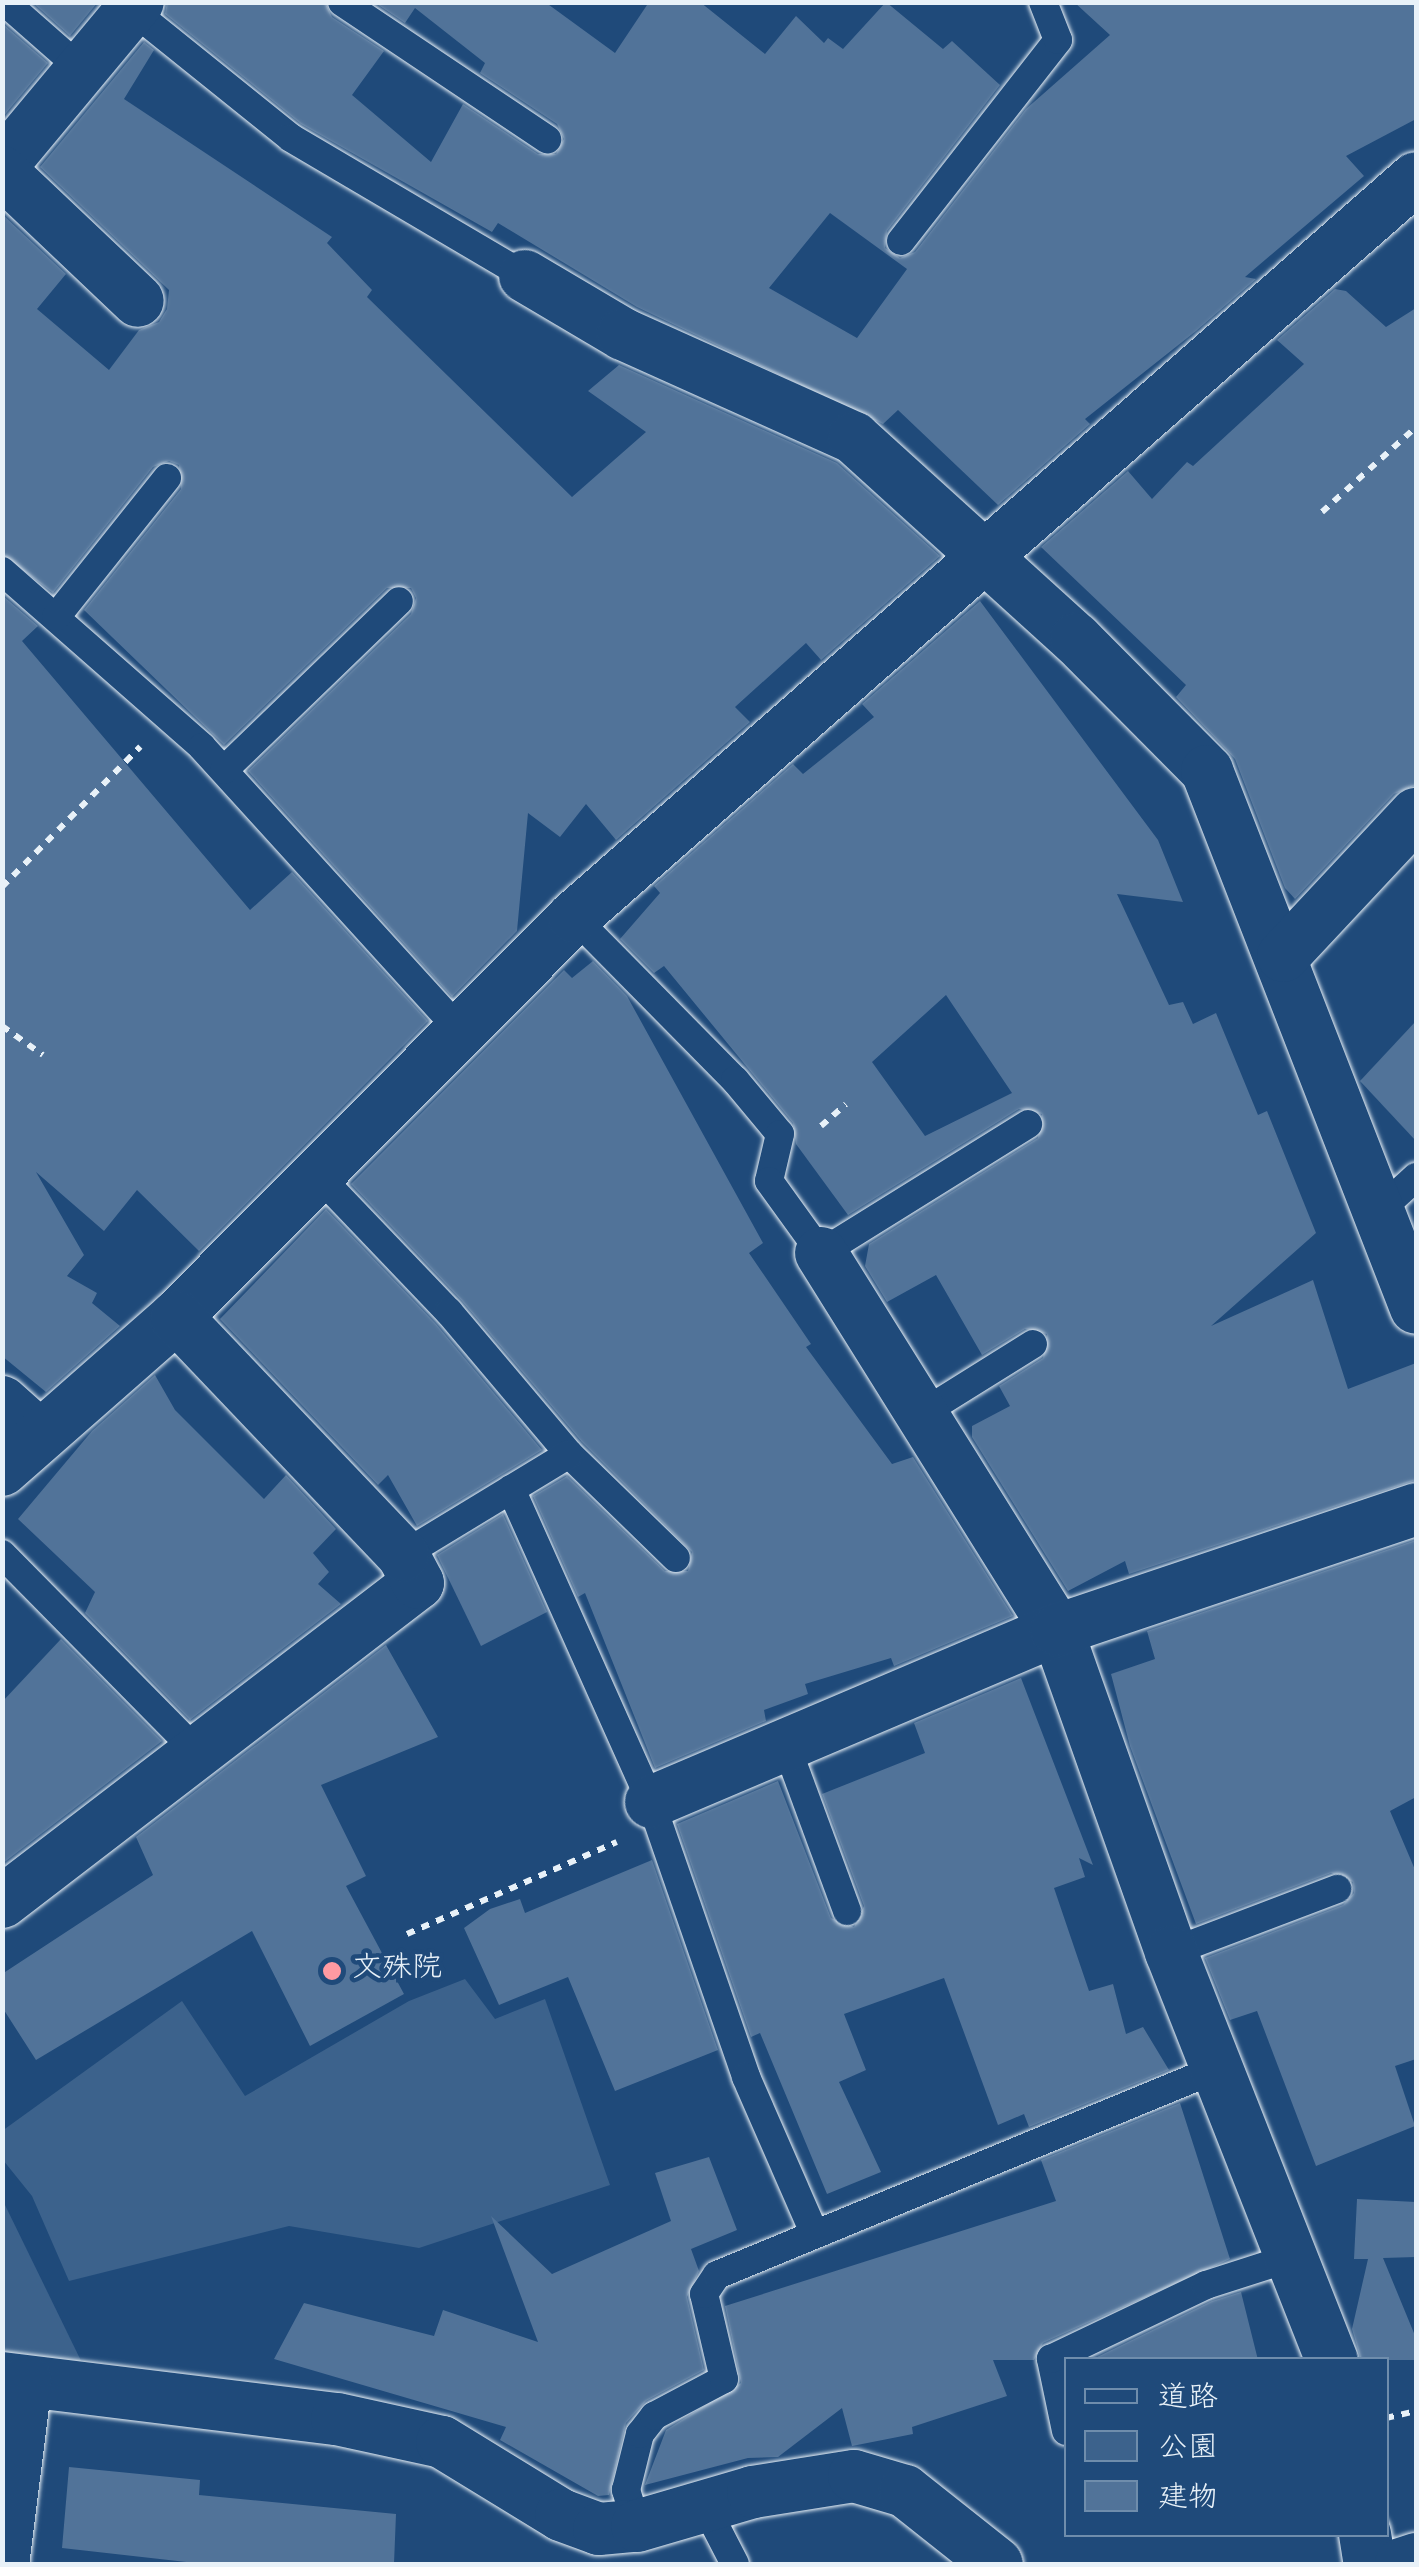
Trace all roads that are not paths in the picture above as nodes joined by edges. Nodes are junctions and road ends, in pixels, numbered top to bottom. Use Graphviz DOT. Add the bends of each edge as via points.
graph roads {
  1 [pos="4,2"];
  2 [pos="342,2"];
  3 [pos="1043,2"];
  4 [pos="135,6"];
  5 [pos="79,66"];
  6 [pos="546,139"];
  7 [pos="2,168"];
  8 [pos="1416,178"];
  9 [pos="901,242"];
  10 [pos="525,276"];
  11 [pos="138,301"];
  12 [pos="168,478"];
  13 [pos="981,557"];
  14 [pos="2,570"];
  15 [pos="398,601"];
  16 [pos="56,618"];
  17 [pos="224,770"];
  18 [pos="1416,814"];
  19 [pos="574,917"];
  20 [pos="1283,956"];
  21 [pos="460,1031"];
  22 [pos="1028,1124"];
  23 [pos="316,1173"];
  24 [pos="1398,1194"];
  25 [pos="821,1253"];
  26 [pos="1416,1308"];
  27 [pos="176,1316"];
  28 [pos="1033,1344"];
  29 [pos="921,1414"];
  30 [pos="15,1436"];
  31 [pos="569,1454"];
  32 [pos="511,1489"];
  33 [pos="1416,1509"];
  34 [pos="2,1554"];
  35 [pos="403,1554"];
  36 [pos="676,1558"];
  37 [pos="1057,1630"];
  38 [pos="786,1744"];
  39 [pos="198,1753"];
  40 [pos="655,1813"];
  41 [pos="1337,1889"];
  42 [pos="2,1902"];
  43 [pos="847,1911"];
  44 [pos="1171,1952"];
  45 [pos="1216,2069"];
  46 [pos="814,2232"];
  47 [pos="1293,2257"];
  48 [pos="1331,2357"];
  49 [pos="14,2380"];
  50 [pos="1064,2422"];
  51 [pos="705,2506"];
  52 [pos="638,2526"];
  53 [pos="1366,2537"];
  54 [pos="1416,2558"];
  55 [pos="3,2564"];
  56 [pos="735,2564"];
  57 [pos="997,2564"];
  58 [pos="1370,2564"];
  59 [pos="1400,2564"];
  1 -- 5 [label="lane"];
  2 -- 6 [label="lane"];
  3 -- 9 [label="lane" via="1058,40"];
  4 -- 5 [label="street"];
  4 -- 10 [label="lane" via="291,138"];
  5 -- 7 [label="street"];
  7 -- 11 [label="street"];
  8 -- 13 [label="street"];
  10 -- 13 [label="street" via="623,334 854,438"];
  12 -- 16 [label="lane"];
  13 -- 19 [label="street"];
  13 -- 20 [label="street" via="1076,639 1207,771"];
  14 -- 16 [label="lane"];
  15 -- 17 [label="lane"];
  16 -- 17 [label="lane"];
  17 -- 21 [label="lane"];
  18 -- 20 [label="street"];
  19 -- 21 [label="street"];
  19 -- 25 [label="lane" via="780,1134 769,1181"];
  20 -- 24 [label="street"];
  21 -- 23 [label="street"];
  22 -- 25 [label="lane"];
  23 -- 27 [label="street"];
  23 -- 31 [label="lane" via="449,1312"];
  24 -- 26 [label="street"];
  25 -- 29 [label="street"];
  27 -- 30 [label="street"];
  27 -- 35 [label="street"];
  28 -- 29 [label="lane"];
  29 -- 37 [label="street"];
  31 -- 32 [label="lane"];
  31 -- 36 [label="lane"];
  32 -- 35 [label="lane"];
  32 -- 40 [label="lane"];
  33 -- 37 [label="street"];
  34 -- 39 [label="lane"];
  35 -- 39 [label="street" via="418,1584"];
  37 -- 38 [label="street"];
  37 -- 44 [label="street"];
  38 -- 40 [label="street"];
  38 -- 43 [label="lane"];
  39 -- 42 [label="street"];
  40 -- 46 [label="lane" via="746,2077"];
  41 -- 44 [label="lane"];
  44 -- 45 [label="street"];
  45 -- 46 [label="lane"];
  45 -- 47 [label="street"];
  46 -- 52 [label="lane" via="717,2275 704,2294 724,2379 654,2416 640,2434 626,2490"];
  47 -- 48 [label="street"];
  47 -- 50 [label="lane" via="1206,2286 1051,2360"];
  49 -- 52 [label="street" via="338,2419 442,2442 561,2514 598,2529"];
  49 -- 55 [label="street"];
  51 -- 52 [label="street"];
  51 -- 56 [label="lane"];
  51 -- 57 [label="street" via="854,2476 905,2491"];
  53 -- 58 [label="street"];
  54 -- 59 [label="street"];
}
